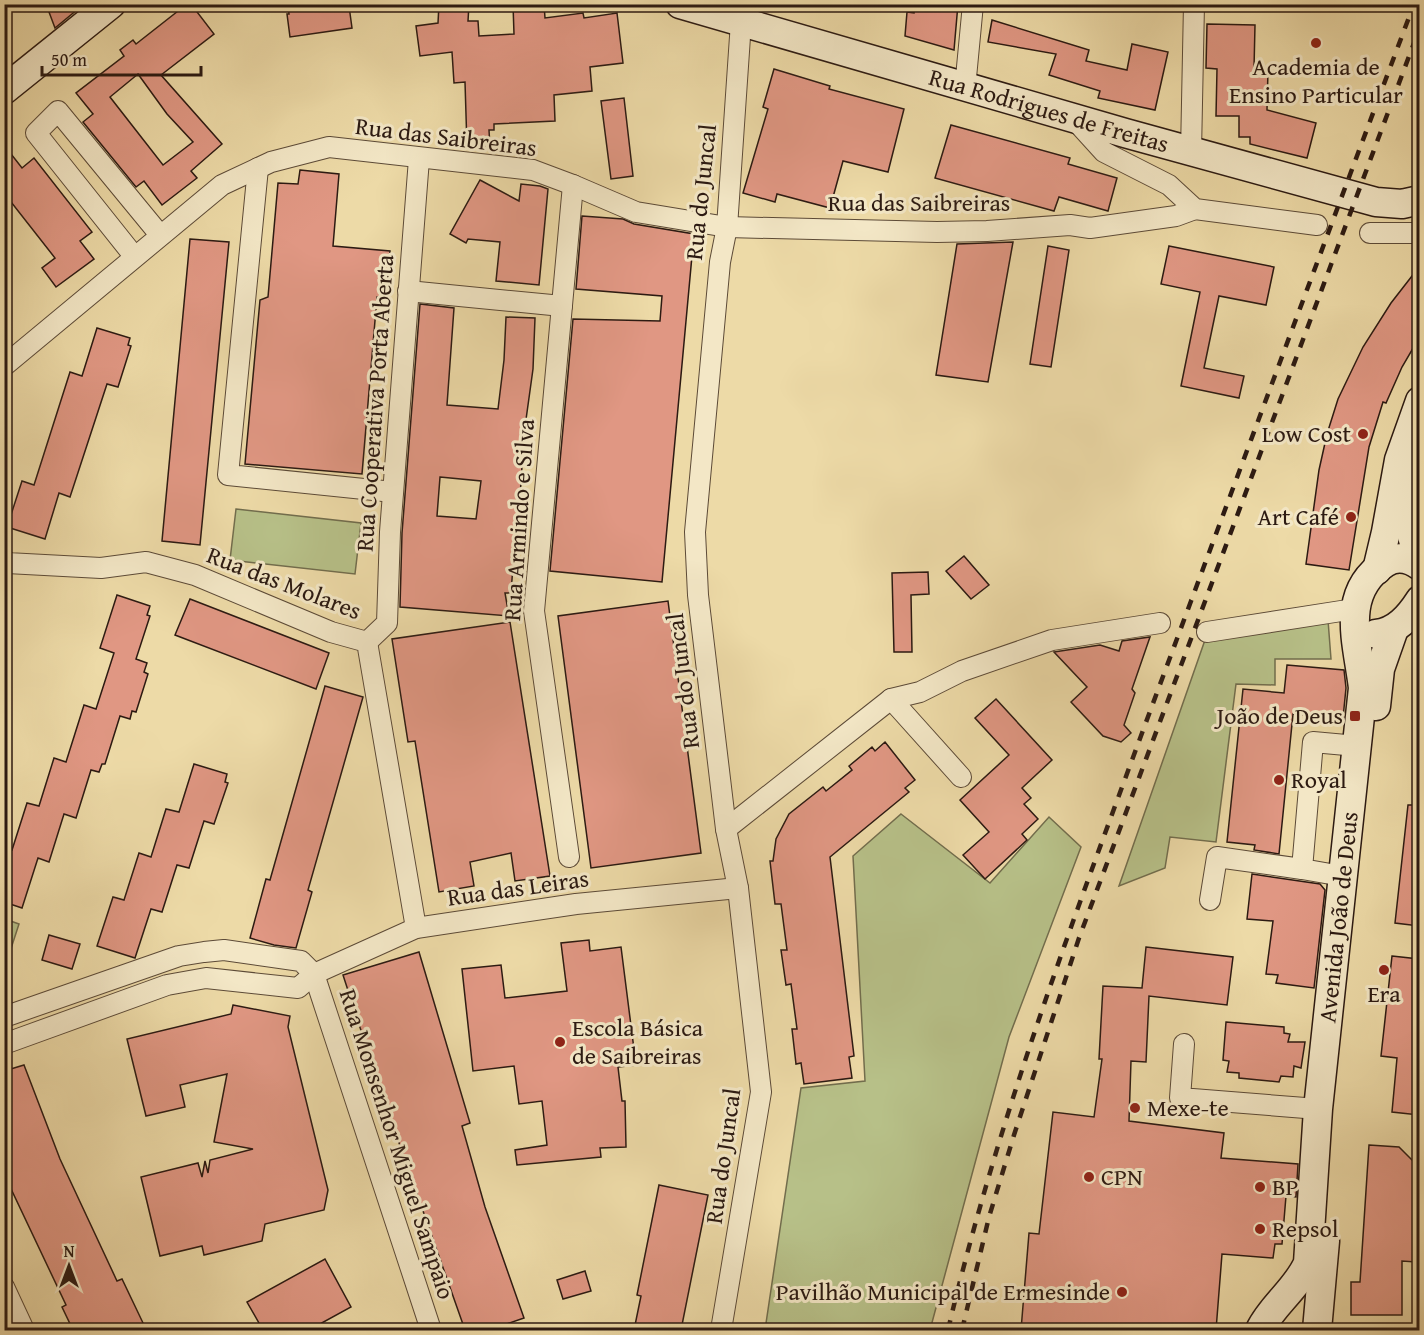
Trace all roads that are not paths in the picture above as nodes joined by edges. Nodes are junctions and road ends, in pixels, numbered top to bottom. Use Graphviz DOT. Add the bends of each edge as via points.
graph roads {
  1 [pos="111,4"];
  2 [pos="680,4"];
  3 [pos="974,4"];
  4 [pos="1194,4"];
  5 [pos="741,22"];
  6 [pos="965,88"];
  7 [pos="4,90"];
  8 [pos="1073,118"];
  9 [pos="1191,152"];
  10 [pos="419,159"];
  11 [pos="258,168"];
  12 [pos="573,184"];
  13 [pos="1419,200"];
  14 [pos="1195,209"];
  15 [pos="1317,225"];
  16 [pos="727,226"];
  17 [pos="1370,233"];
  18 [pos="1419,233"];
  19 [pos="160,235"];
  20 [pos="134,256"];
  21 [pos="408,291"];
  22 [pos="562,306"];
  23 [pos="4,366"];
  24 [pos="1419,400"];
  25 [pos="1419,459"];
  26 [pos="393,492"];
  27 [pos="4,560"];
  28 [pos="1419,566"];
  29 [pos="1377,570"];
  30 [pos="1419,600"];
  31 [pos="1355,613"];
  32 [pos="1160,623"];
  33 [pos="1394,629"];
  34 [pos="1207,632"];
  35 [pos="367,642"];
  36 [pos="891,699"];
  37 [pos="1357,746"];
  38 [pos="961,777"];
  39 [pos="726,829"];
  40 [pos="569,857"];
  41 [pos="1302,869"];
  42 [pos="1342,876"];
  43 [pos="738,888"];
  44 [pos="1210,900"];
  45 [pos="416,928"];
  46 [pos="204,952"];
  47 [pos="314,974"];
  48 [pos="206,978"];
  49 [pos="4,1017"];
  50 [pos="6,1039"];
  51 [pos="1184,1044"];
  52 [pos="1318,1109"];
  53 [pos="1324,1145"];
  54 [pos="4,1287"];
  55 [pos="1281,1302"];
  56 [pos="1317,1325"];
  57 [pos="24,1330"];
  58 [pos="431,1330"];
  59 [pos="722,1330"];
  60 [pos="1260,1330"];
  1 -- 7 [label="main road"];
  2 -- 5 [label="main road, Rua Rodrigues de Freitas"];
  3 -- 6 [label="street"];
  4 -- 9 [label="street"];
  5 -- 6 [label="main road, Rua Rodrigues de Freitas"];
  5 -- 16 [label="street, Rua do Juncal"];
  6 -- 8 [label="main road, Rua Rodrigues de Freitas"];
  8 -- 9 [label="main road, Rua Rodrigues de Freitas"];
  8 -- 14 [label="street" via="1104,152 1169,184"];
  9 -- 13 [label="main road, Rua Rodrigues de Freitas" via="1376,202 1402,204"];
  10 -- 11 [label="street, Rua das Saibreiras" via="329,147"];
  10 -- 12 [label="street, Rua das Saibreiras" via="533,170"];
  10 -- 21 [label="street, Rua Cooperativa Porta Aberta"];
  11 -- 19 [label="street, Rua das Saibreiras" via="222,185"];
  11 -- 26 [label="street" via="228,475"];
  12 -- 16 [label="street, Rua das Saibreiras" via="636,212"];
  12 -- 22 [label="street, Rua Armindo e Silva"];
  14 -- 15 [label="street"];
  14 -- 16 [label="street, Rua das Saibreiras" via="1176,216 1090,228 1070,225 937,232"];
  16 -- 39 [label="street, Rua do Juncal" via="720,262 695,532 698,596"];
  17 -- 18 [label="street"];
  19 -- 20 [label="street, Rua das Saibreiras"];
  19 -- 20 [label="street" via="58,111 36,133"];
  20 -- 23 [label="street, Rua das Saibreiras"];
  21 -- 22 [label="street"];
  21 -- 26 [label="street, Rua Cooperativa Porta Aberta"];
  22 -- 40 [label="street, Rua Armindo e Silva" via="534,611"];
  24 -- 29 [label="main road, Avenida João de Deus" via="1399,460"];
  25 -- 28 [label="main road" via="1410,511"];
  26 -- 35 [label="street, Rua Cooperativa Porta Aberta" via="387,623"];
  27 -- 35 [label="street, Rua das Molares" via="101,568 146,562 195,575 331,632"];
  28 -- 29 [label="main road" via="1404,558"];
  29 -- 31 [label="main road, Avenida João de Deus" via="1362,588"];
  30 -- 33 [label="main road, Avenida João de Deus"];
  31 -- 33 [label="main road" via="1367,632"];
  31 -- 34 [label="street"];
  31 -- 37 [label="main road, Avenida João de Deus" via="1363,688"];
  32 -- 36 [label="street" via="1052,640 962,671 920,692"];
  33 -- 53 [label="main road, Avenida João de Deus" via="1380,669"];
  35 -- 45 [label="street, Rua das Molares"];
  36 -- 38 [label="street"];
  36 -- 39 [label="street"];
  37 -- 41 [label="street" via="1313,742"];
  37 -- 42 [label="main road, Avenida João de Deus"];
  39 -- 43 [label="street, Rua do Juncal"];
  41 -- 42 [label="street"];
  41 -- 44 [label="street" via="1217,857"];
  42 -- 52 [label="main road, Avenida João de Deus"];
  43 -- 45 [label="street, Rua das Leiras" via="576,904"];
  43 -- 59 [label="street, Rua do Juncal" via="761,1092"];
  45 -- 47 [label="street, Rua das Leiras"];
  46 -- 47 [label="street" via="224,950 301,961"];
  46 -- 48 [label="street"];
  46 -- 49 [label="street" via="179,956"];
  47 -- 48 [label="street, Rua das Leiras" via="298,988"];
  47 -- 58 [label="street, Rua Monsenhor Miguel Sampaio"];
  48 -- 50 [label="street, Rua das Leiras" via="167,985"];
  51 -- 52 [label="street" via="1180,1098"];
  52 -- 53 [label="main road, Avenida João de Deus"];
  53 -- 55 [label="main road, Avenida João de Deus" via="1308,1263"];
  53 -- 56 [label="main road, Avenida João de Deus" via="1322,1283"];
  54 -- 57 [label="street"];
  55 -- 56 [label="main road, Avenida João de Deus" via="1290,1299 1308,1304"];
  55 -- 60 [label="main road, Avenida João de Deus"];
}
